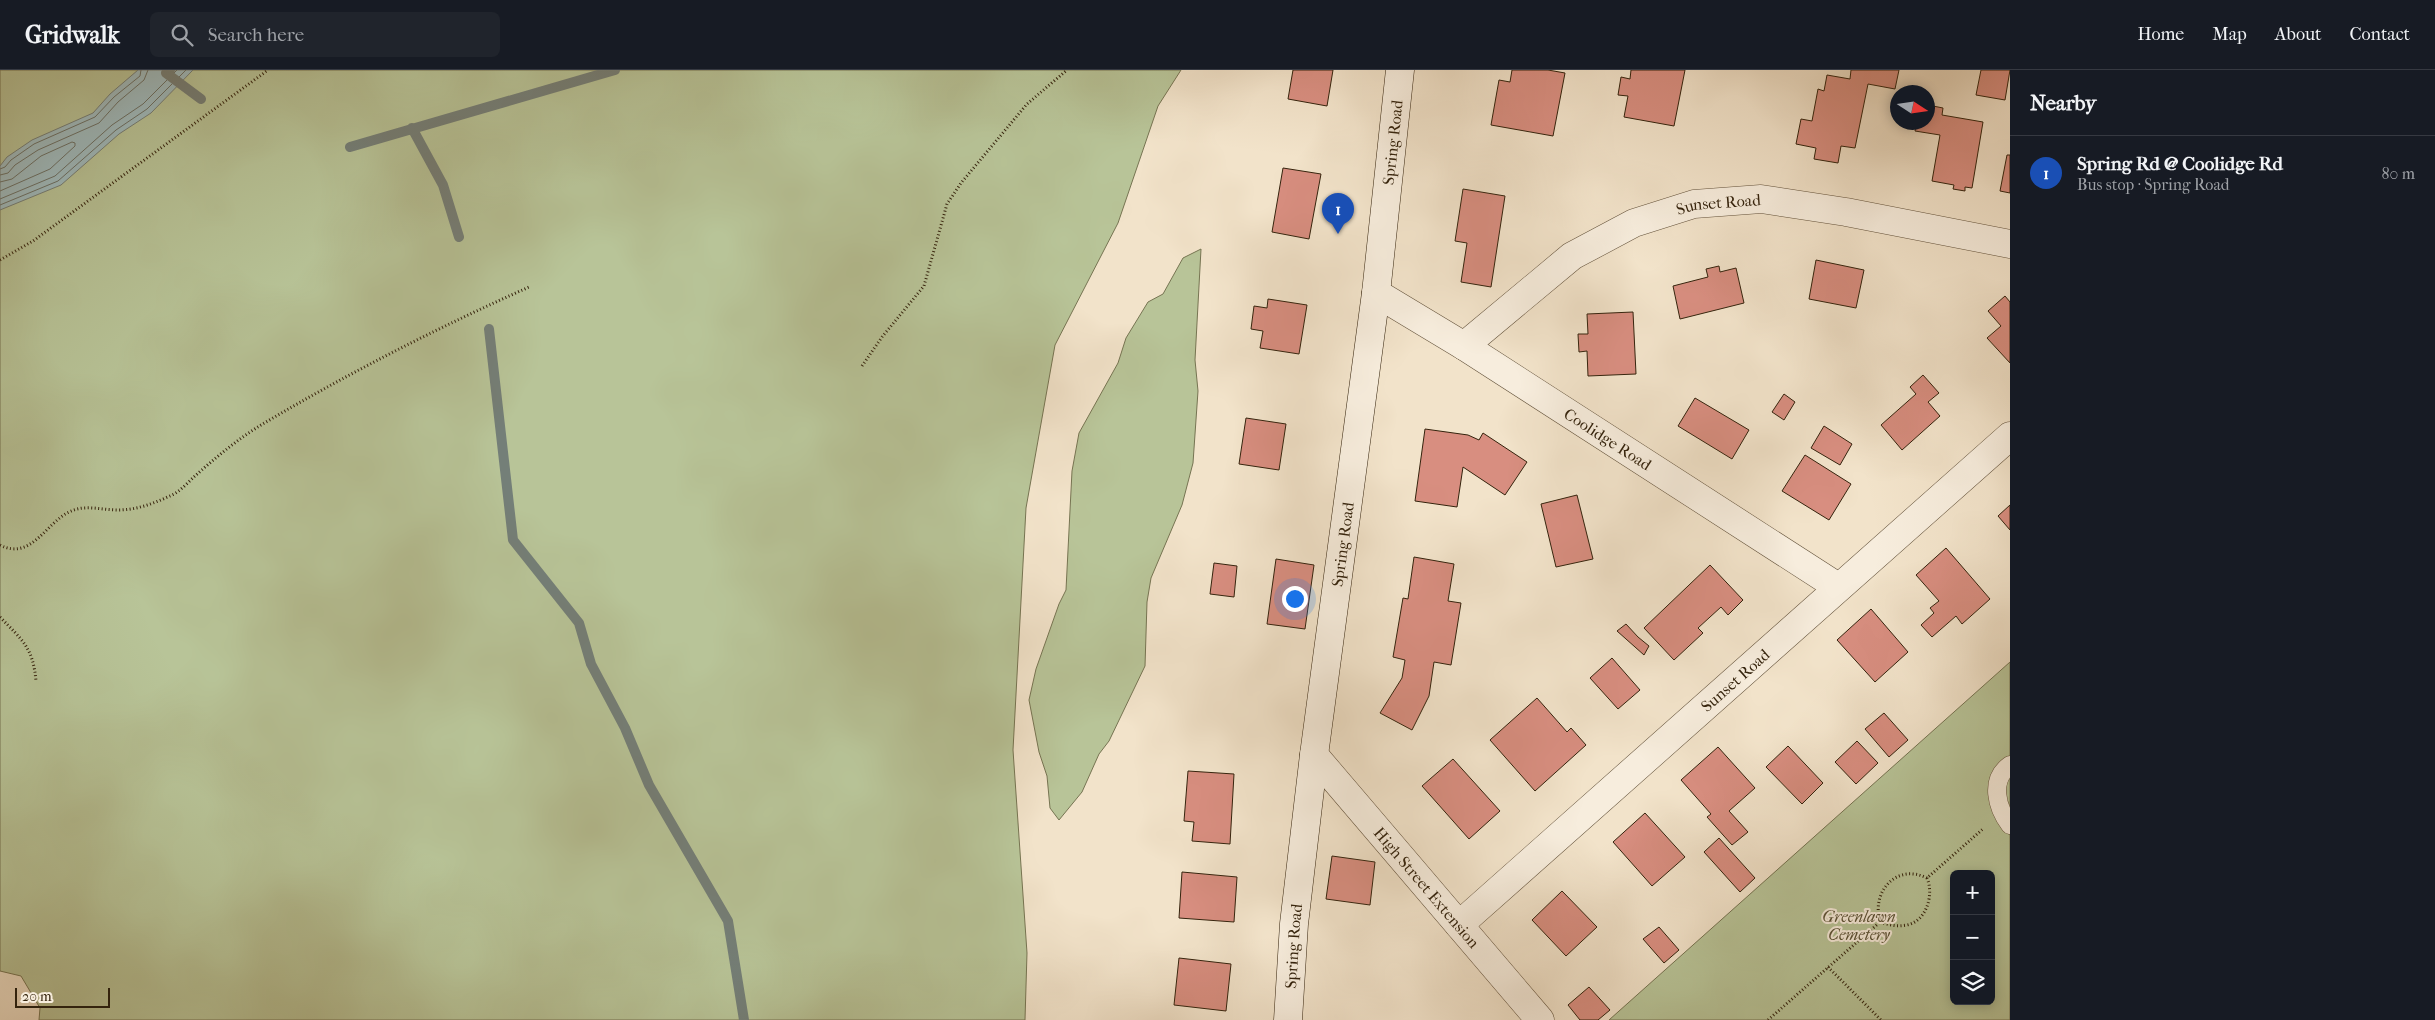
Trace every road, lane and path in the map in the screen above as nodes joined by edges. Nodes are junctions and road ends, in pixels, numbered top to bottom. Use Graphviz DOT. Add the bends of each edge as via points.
graph roads {
  1 [pos="268,70"];
  2 [pos="1067,70"];
  3 [pos="1400,70"];
  4 [pos="2010,244"];
  5 [pos="0,260"];
  6 [pos="529,287"];
  7 [pos="1376,292"];
  8 [pos="1464,346"];
  9 [pos="862,366"];
  10 [pos="2010,436"];
  11 [pos="0,545"];
  12 [pos="1838,587"];
  13 [pos="0,617"];
  14 [pos="36,681"];
  15 [pos="1314,755"];
  16 [pos="2010,765"];
  17 [pos="2006,819"];
  18 [pos="1927,878"];
  19 [pos="1880,922"];
  20 [pos="1459,925"];
  21 [pos="1828,967"];
  22 [pos="1288,1020"];
  23 [pos="1540,1020"];
  24 [pos="1768,1020"];
  25 [pos="1881,1020"];
  1 -- 5 [label="path" via="32,241"];
  2 -- 9 [label="path" via="1027,104 961,183 944,213 924,286 882,336"];
  3 -- 7 [label="street, Spring Road"];
  4 -- 8 [label="street, Sunset Road" via="1761,199 1694,204 1634,223 1572,256"];
  6 -- 11 [label="path" via="434,330 259,426 174,494 129,510 92,507 71,511 31,545 16,548"];
  7 -- 8 [label="street, Coolidge Road"];
  7 -- 15 [label="street, Spring Road"];
  8 -- 12 [label="street, Coolidge Road"];
  10 -- 12 [label="street, Sunset Road"];
  12 -- 20 [label="street, Sunset Road"];
  13 -- 14 [label="path" via="28,647"];
  15 -- 20 [label="street, High Street Extension"];
  15 -- 22 [label="street, Spring Road" via="1294,924"];
  16 -- 17 [label="lane" via="2003,770 1996,792"];
  17 -- 18 [label="path"];
  18 -- 19 [label="path" via="1916,873 1888,883 1879,894 1876,909"];
  18 -- 19 [label="path" via="1931,888 1929,903 1921,917 1908,925 1893,926"];
  19 -- 21 [label="path"];
  20 -- 23 [label="street, High Street Extension"];
  21 -- 24 [label="path"];
  21 -- 25 [label="path"];
}
